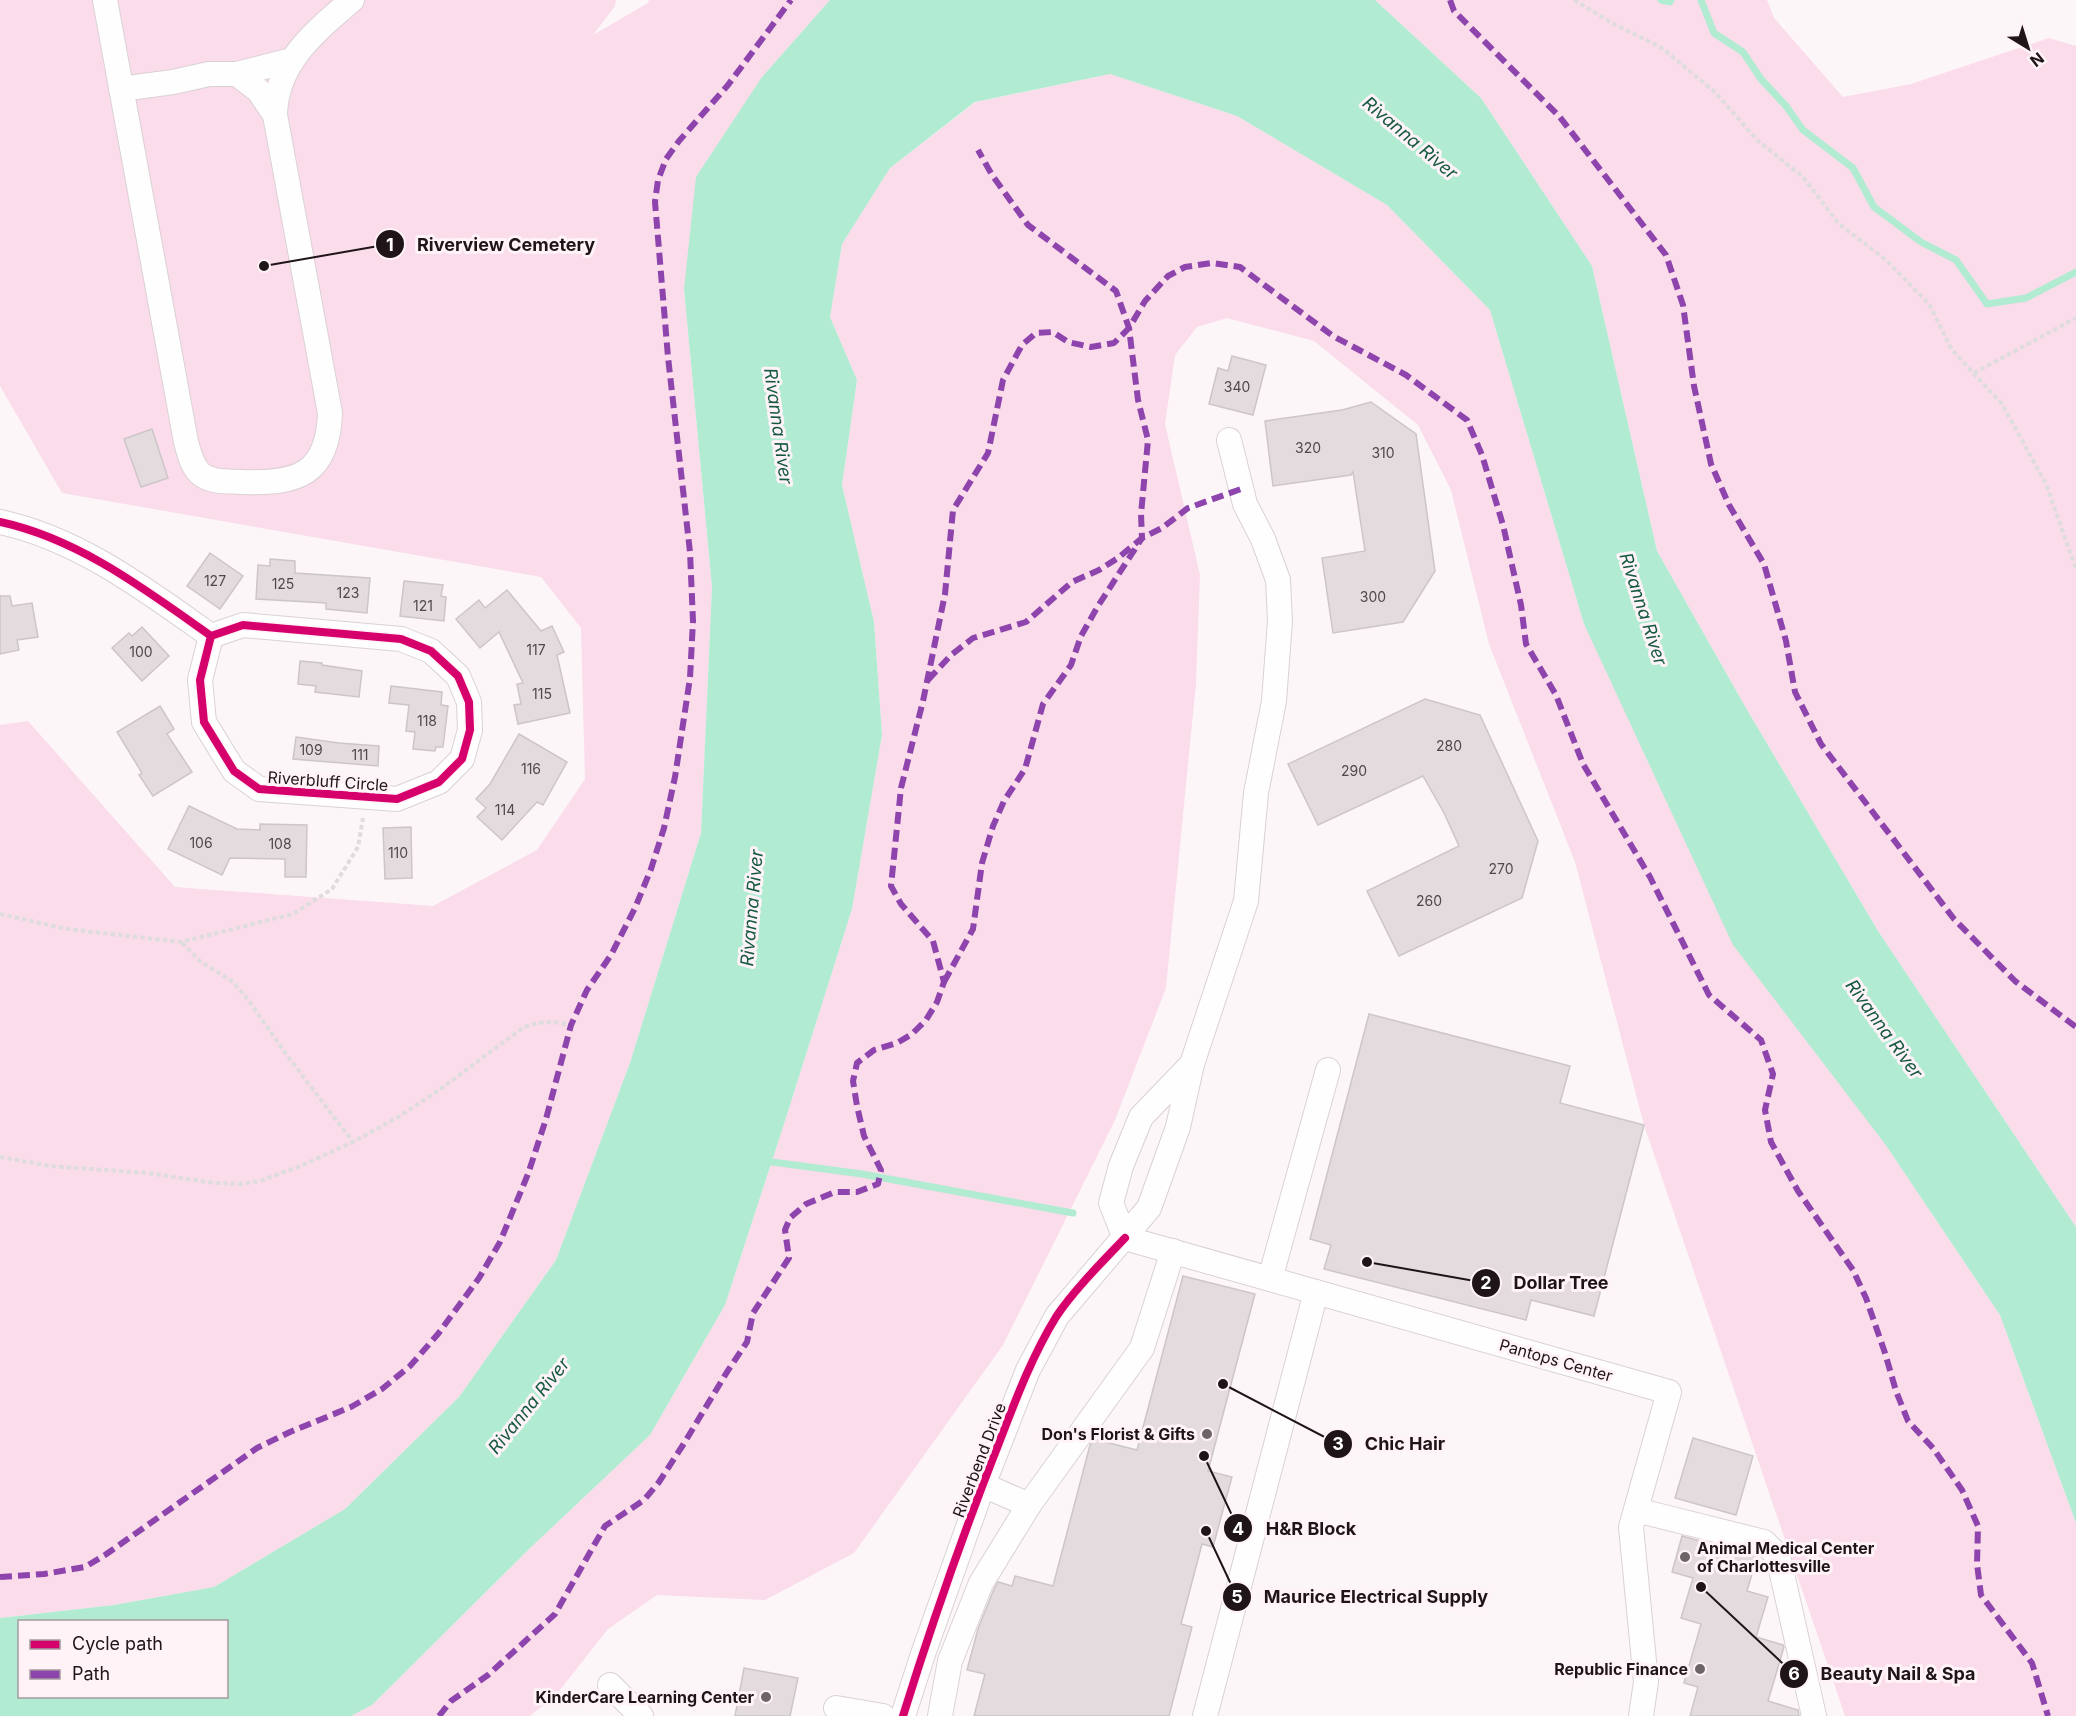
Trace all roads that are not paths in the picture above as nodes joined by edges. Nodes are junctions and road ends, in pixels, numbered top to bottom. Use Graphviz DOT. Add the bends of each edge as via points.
graph roads {
  1 [pos="105,0"];
  2 [pos="352,0"];
  3 [pos="292,60"];
  4 [pos="237,74"];
  5 [pos="121,88"];
  6 [pos="275,115"];
  7 [pos="1229,440"];
  8 [pos="0,522"];
  9 [pos="211,636"];
  10 [pos="1192,1064"];
  11 [pos="1328,1070"];
  12 [pos="1125,1238"];
  13 [pos="1173,1251"];
  14 [pos="1270,1279"];
  15 [pos="1316,1292"];
  16 [pos="983,1485"];
  17 [pos="1029,1505"];
  18 [pos="1636,1510"];
  19 [pos="610,1685"];
  20 [pos="836,1708"];
  21 [pos="641,1716"];
  22 [pos="883,1716"];
  23 [pos="903,1716"];
  24 [pos="940,1716"];
  25 [pos="1205,1716"];
  26 [pos="1641,1716"];
  27 [pos="1814,1716"];
  1 -- 5 [label="street"];
  2 -- 3 [label="street"];
  3 -- 4 [label="street"];
  3 -- 6 [label="street" via="280,85"];
  4 -- 5 [label="street"];
  4 -- 6 [label="street" via="259,91"];
  5 -- 6 [label="street" via="186,442 196,469 215,481 265,483 305,472 319,461 329,430 330,413"];
  7 -- 10 [label="street, Riverbend Drive" via="1245,504 1278,580 1280,621 1274,701 1256,793 1246,901"];
  8 -- 9 [label="street" via="64,543 138,585"];
  9 -- 9 [label="street, Riverbluff Circle" via="200,680 204,722 234,771 259,789 397,799 439,782 462,759 470,730 469,702 458,676 431,651 401,639 243,625"];
  10 -- 12 [label="street, Riverbend Drive" via="1178,1126 1149,1208"];
  10 -- 12 [label="street" via="1141,1117 1121,1166 1111,1203"];
  11 -- 14 [label="street"];
  12 -- 13 [label="street, Pantops Center"];
  12 -- 16 [label="street, Riverbend Drive" via="1057,1316 1028,1370"];
  13 -- 14 [label="street, Pantops Center"];
  13 -- 17 [label="street" via="1142,1348"];
  14 -- 15 [label="street, Pantops Center"];
  15 -- 18 [label="street, Pantops Center" via="1669,1392"];
  15 -- 25 [label="street"];
  16 -- 17 [label="street"];
  16 -- 23 [label="street, Riverbend Drive"];
  17 -- 24 [label="street" via="981,1582 950,1661"];
  18 -- 26 [label="street, Pantops Center" via="1631,1527 1647,1682"];
  18 -- 27 [label="street" via="1764,1542 1778,1556"];
  19 -- 21 [label="street"];
  20 -- 22 [label="street"];
}
